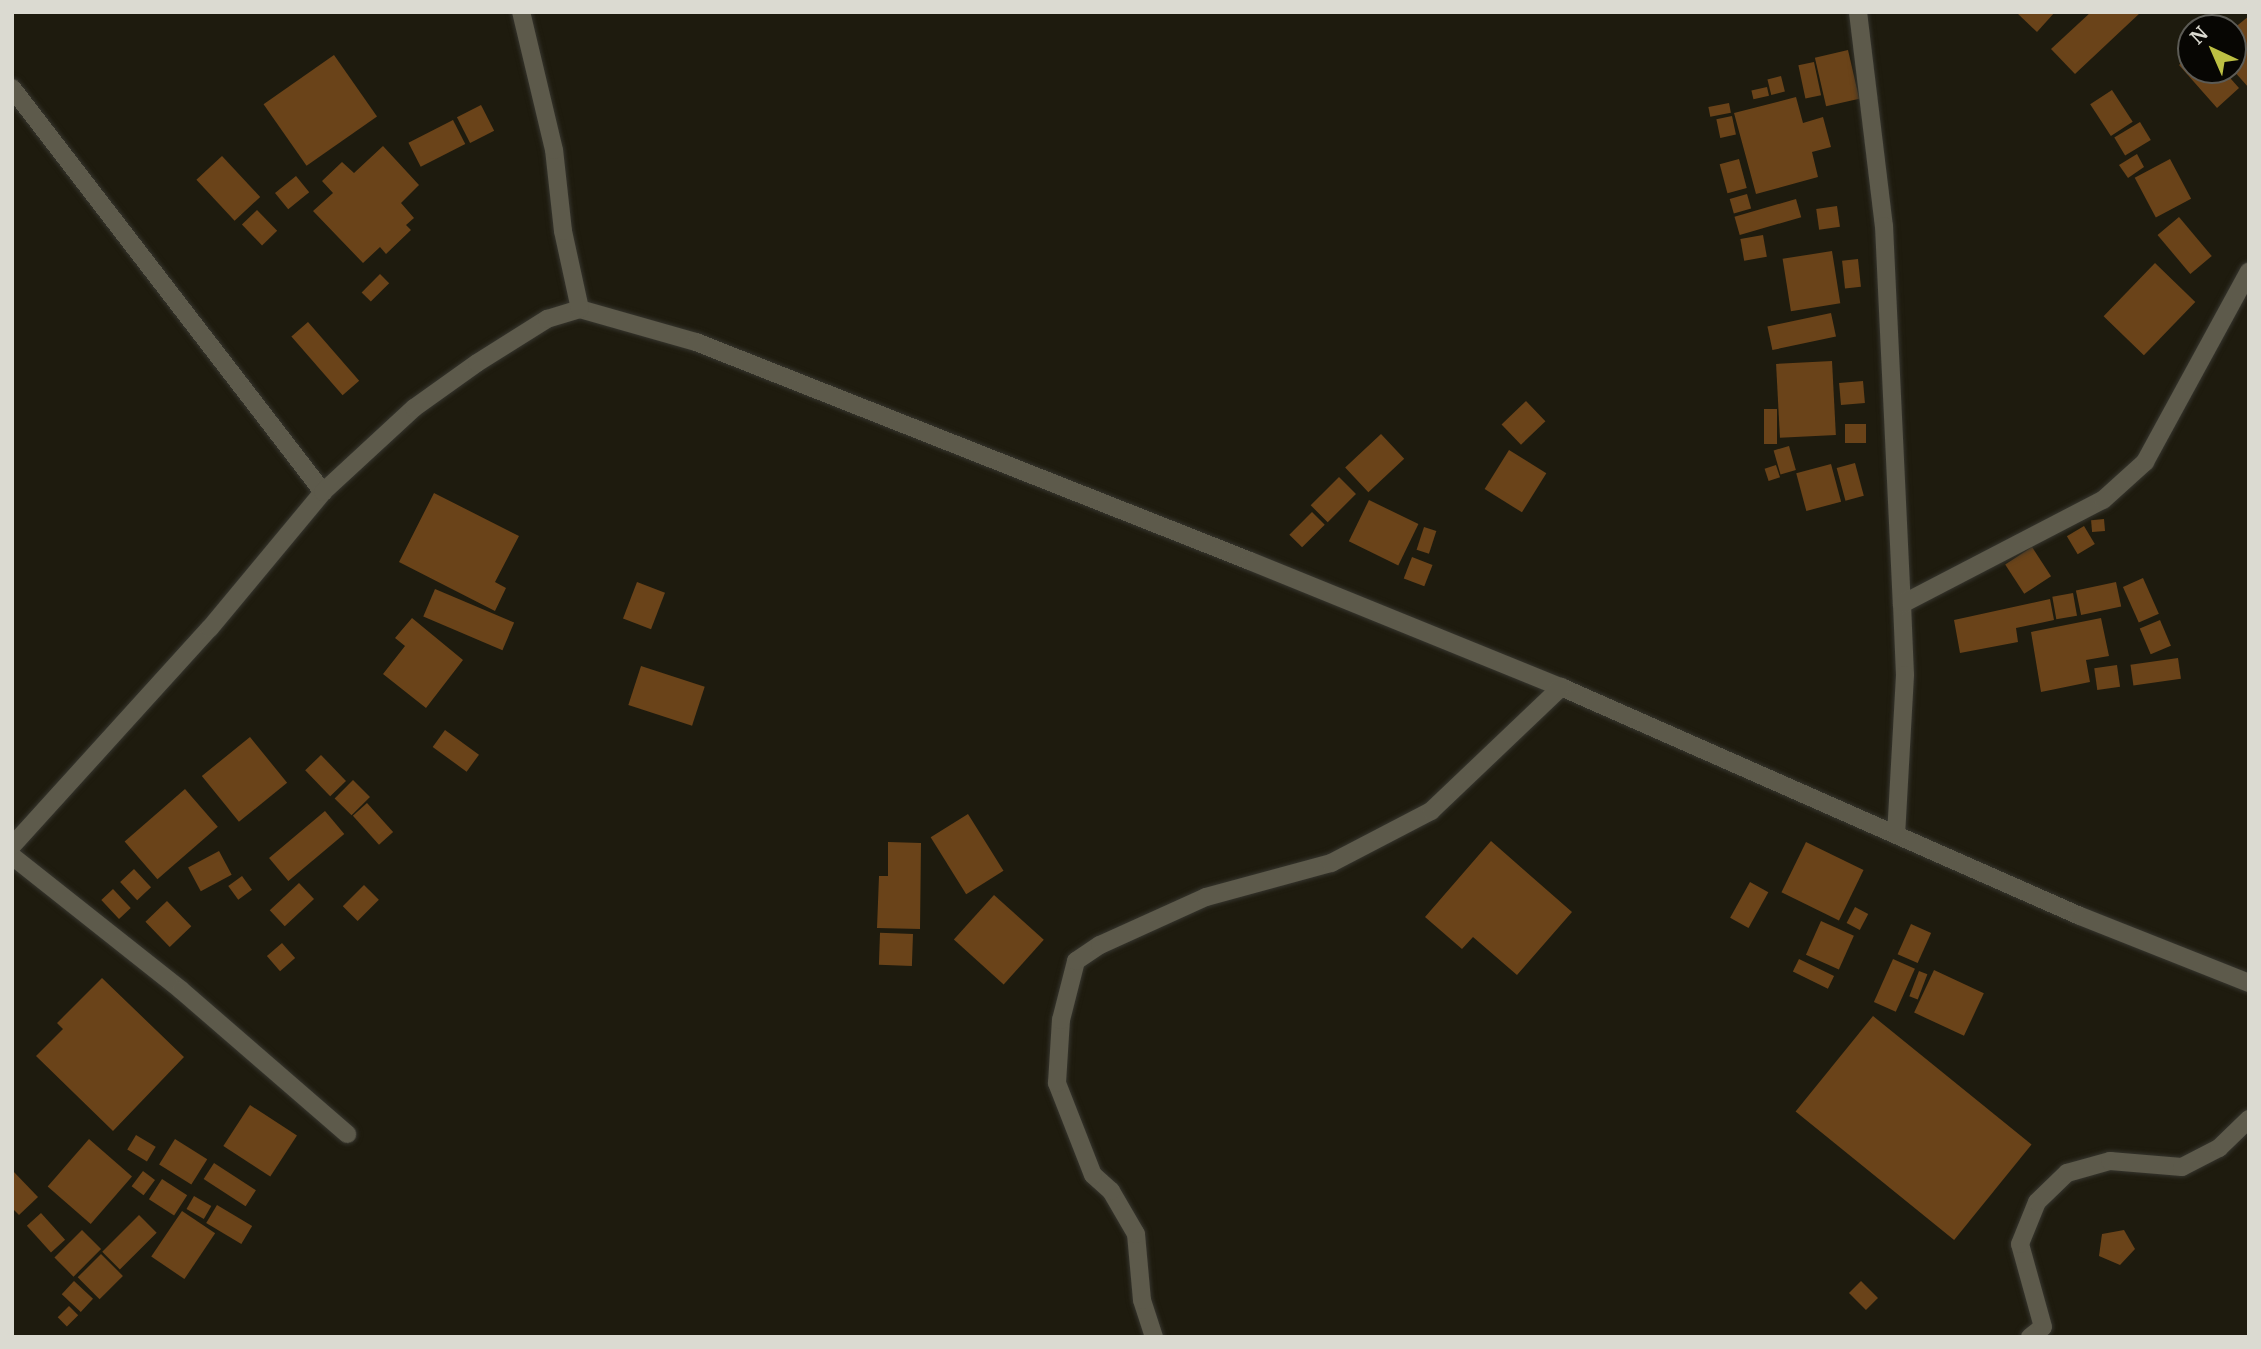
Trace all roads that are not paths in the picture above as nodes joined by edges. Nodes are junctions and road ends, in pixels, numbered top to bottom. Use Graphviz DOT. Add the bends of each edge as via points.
graph roads {
  1 [pos="522,12"];
  2 [pos="1858,12"];
  3 [pos="12,88"];
  4 [pos="2249,271"];
  5 [pos="580,309"];
  6 [pos="323,492"];
  7 [pos="1902,604"];
  8 [pos="1561,687"];
  9 [pos="1896,835"];
  10 [pos="12,846"];
  11 [pos="12,856"];
  12 [pos="2249,983"];
  13 [pos="2249,1119"];
  14 [pos="347,1134"];
  15 [pos="1154,1337"];
  16 [pos="2030,1337"];
  1 -- 5 [label="street" via="554,150 563,231"];
  2 -- 7 [label="street" via="1884,226"];
  3 -- 6 [label="street"];
  4 -- 7 [label="street" via="2145,463 2103,500"];
  5 -- 6 [label="street" via="528,329 467,370 414,408"];
  5 -- 8 [label="street" via="696,342"];
  6 -- 10 [label="street" via="210,628"];
  7 -- 9 [label="street" via="1905,675"];
  8 -- 9 [label="street"];
  8 -- 15 [label="street" via="1431,811 1331,863 1206,897 1100,945 1076,961 1061,1020 1057,1083 1093,1175 1111,1191 1136,1234 1142,1300"];
  9 -- 12 [label="street"];
  11 -- 14 [label="street" via="181,990"];
  13 -- 16 [label="street" via="2219,1148 2182,1167 2110,1161 2067,1173 2037,1202 2020,1244 2043,1327"];
}
